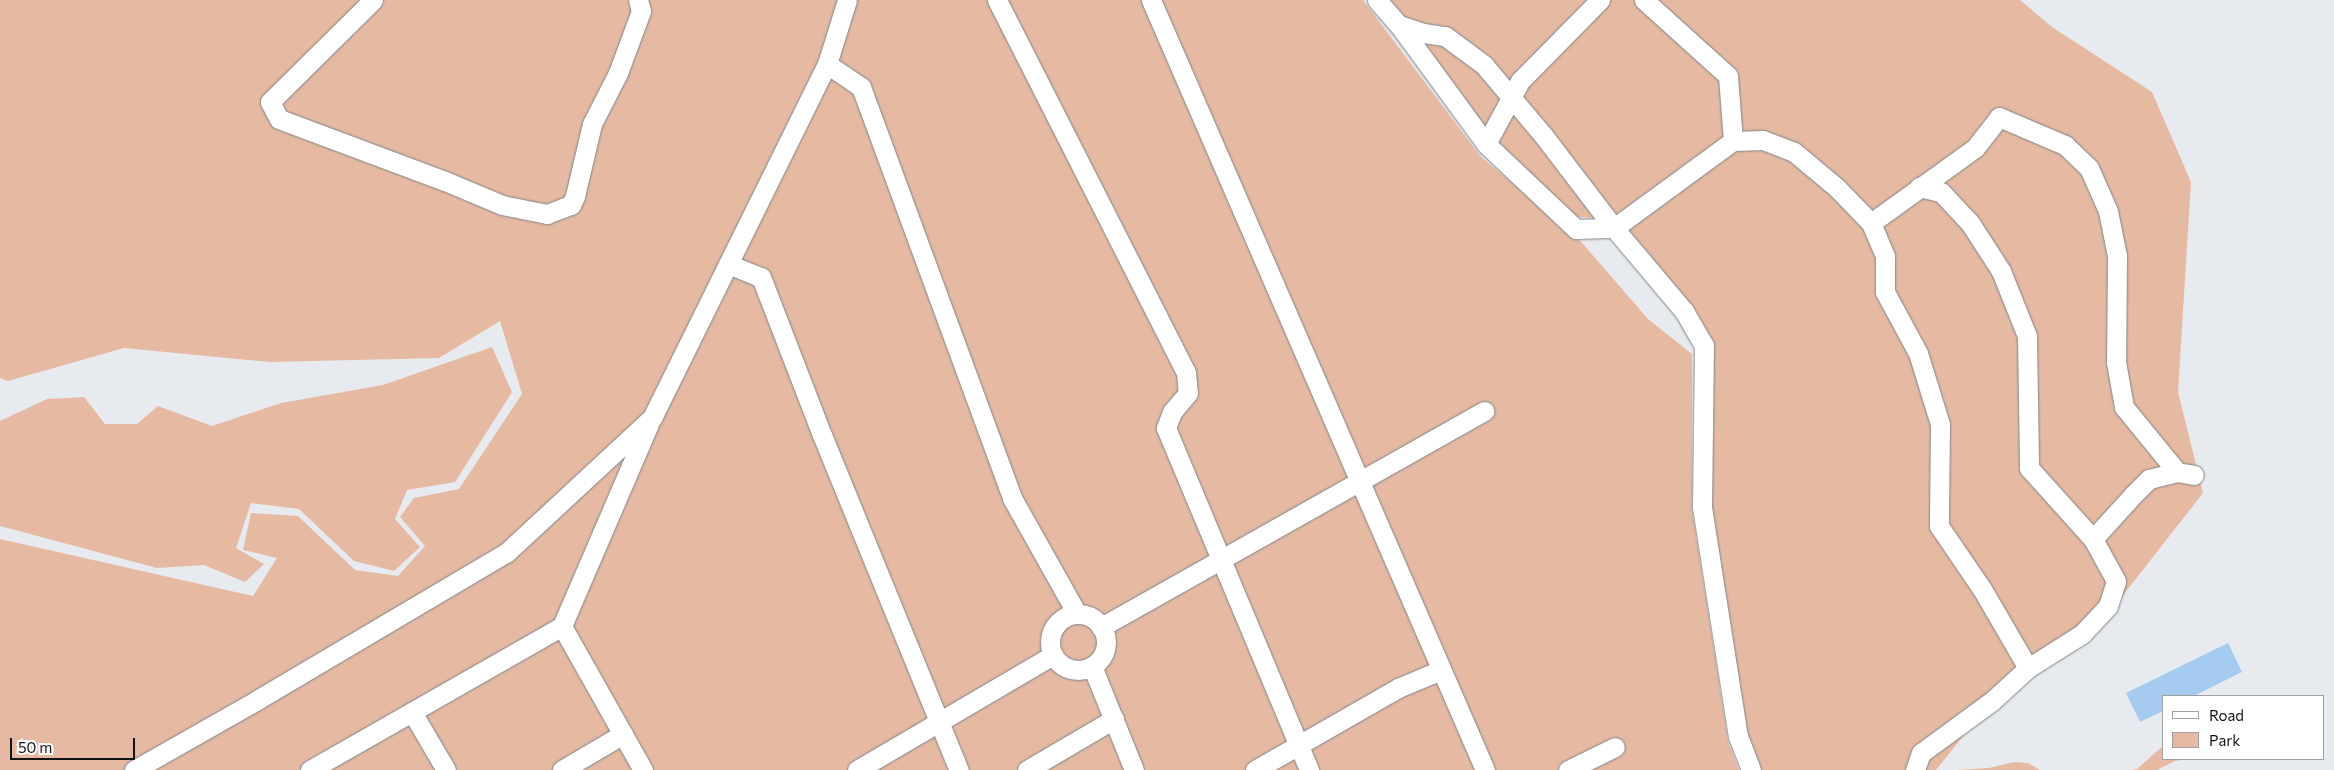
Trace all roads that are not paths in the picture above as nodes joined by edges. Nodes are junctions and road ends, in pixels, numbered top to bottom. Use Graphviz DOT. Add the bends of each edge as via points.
graph roads {
  1 [pos="373,0"];
  2 [pos="638,0"];
  3 [pos="847,0"];
  4 [pos="997,0"];
  5 [pos="1151,0"];
  6 [pos="1378,0"];
  7 [pos="1600,0"];
  8 [pos="1644,0"];
  9 [pos="1399,25"];
  10 [pos="827,64"];
  11 [pos="1512,97"];
  12 [pos="1733,141"];
  13 [pos="1486,144"];
  14 [pos="1919,187"];
  15 [pos="1871,223"];
  16 [pos="1614,228"];
  17 [pos="728,264"];
  18 [pos="1484,411"];
  19 [pos="652,418"];
  20 [pos="1359,481"];
  21 [pos="2093,539"];
  22 [pos="1222,558"];
  23 [pos="1077,614"];
  24 [pos="562,626"];
  25 [pos="1101,626"];
  26 [pos="1053,655"];
  27 [pos="1092,666"];
  28 [pos="2028,668"];
  29 [pos="1441,670"];
  30 [pos="412,712"];
  31 [pos="1114,718"];
  32 [pos="940,722"];
  33 [pos="623,734"];
  34 [pos="1299,745"];
  35 [pos="1614,747"];
  36 [pos="134,770"];
  37 [pos="310,770"];
  38 [pos="446,770"];
  39 [pos="562,770"];
  40 [pos="643,770"];
  41 [pos="857,770"];
  42 [pos="959,770"];
  43 [pos="1027,770"];
  44 [pos="1134,770"];
  45 [pos="1256,770"];
  46 [pos="1310,770"];
  47 [pos="1484,770"];
  48 [pos="1568,770"];
  49 [pos="1751,770"];
  50 [pos="1915,770"];
  1 -- 2 [label="lane" via="270,102 279,119 502,205 547,214 571,205 575,196 592,124 618,73 641,11"];
  3 -- 10 [label="lane"];
  4 -- 22 [label="lane" via="1186,372 1188,393 1172,412 1166,428"];
  5 -- 20 [label="lane"];
  6 -- 9 [label="lane"];
  7 -- 11 [label="lane" via="1520,81"];
  8 -- 12 [label="lane" via="1728,76"];
  9 -- 11 [label="lane" via="1445,36 1484,65"];
  9 -- 13 [label="lane"];
  10 -- 17 [label="lane"];
  10 -- 23 [label="lane" via="861,87 1012,498"];
  11 -- 13 [label="lane"];
  11 -- 16 [label="lane"];
  12 -- 15 [label="lane" via="1763,140 1794,152 1836,187"];
  12 -- 16 [label="lane"];
  13 -- 16 [label="lane" via="1576,229"];
  14 -- 15 [label="lane"];
  14 -- 21 [label="lane" via="1941,192 1970,223 2001,272 2027,336 2029,468"];
  14 -- 21 [label="lane" via="1975,148 1999,117 2065,145 2089,168 2108,211 2117,256 2116,362 2124,407 2185,473 2149,479"];
  15 -- 28 [label="lane" via="1885,256 1885,292 1918,353 1940,424 1939,526 1982,588"];
  16 -- 49 [label="lane" via="1684,312 1704,345 1702,507 1738,736"];
  17 -- 19 [label="lane"];
  17 -- 32 [label="lane" via="761,277"];
  18 -- 20 [label="lane"];
  19 -- 24 [label="lane"];
  19 -- 36 [label="lane" via="506,553"];
  20 -- 22 [label="lane"];
  20 -- 29 [label="lane"];
  21 -- 28 [label="lane" via="2116,581 2108,606 2082,634"];
  22 -- 25 [label="lane"];
  22 -- 34 [label="lane"];
  23 -- 25 [label="lane" via="1095,620"];
  23 -- 26 [label="lane" via="1059,620 1053,628 1050,646"];
  24 -- 30 [label="lane"];
  24 -- 33 [label="lane"];
  25 -- 27 [label="lane" via="1106,644 1099,660"];
  26 -- 27 [label="lane" via="1058,662 1074,670"];
  26 -- 32 [label="lane"];
  27 -- 31 [label="lane"];
  28 -- 50 [label="lane" via="1992,701 1921,753"];
  29 -- 34 [label="lane" via="1398,688"];
  29 -- 47 [label="lane"];
  30 -- 37 [label="lane"];
  30 -- 38 [label="lane"];
  31 -- 43 [label="lane"];
  31 -- 44 [label="lane"];
  32 -- 41 [label="lane"];
  32 -- 42 [label="lane"];
  33 -- 39 [label="lane"];
  33 -- 40 [label="lane"];
  34 -- 45 [label="lane"];
  34 -- 46 [label="lane"];
  35 -- 48 [label="lane"];
}
